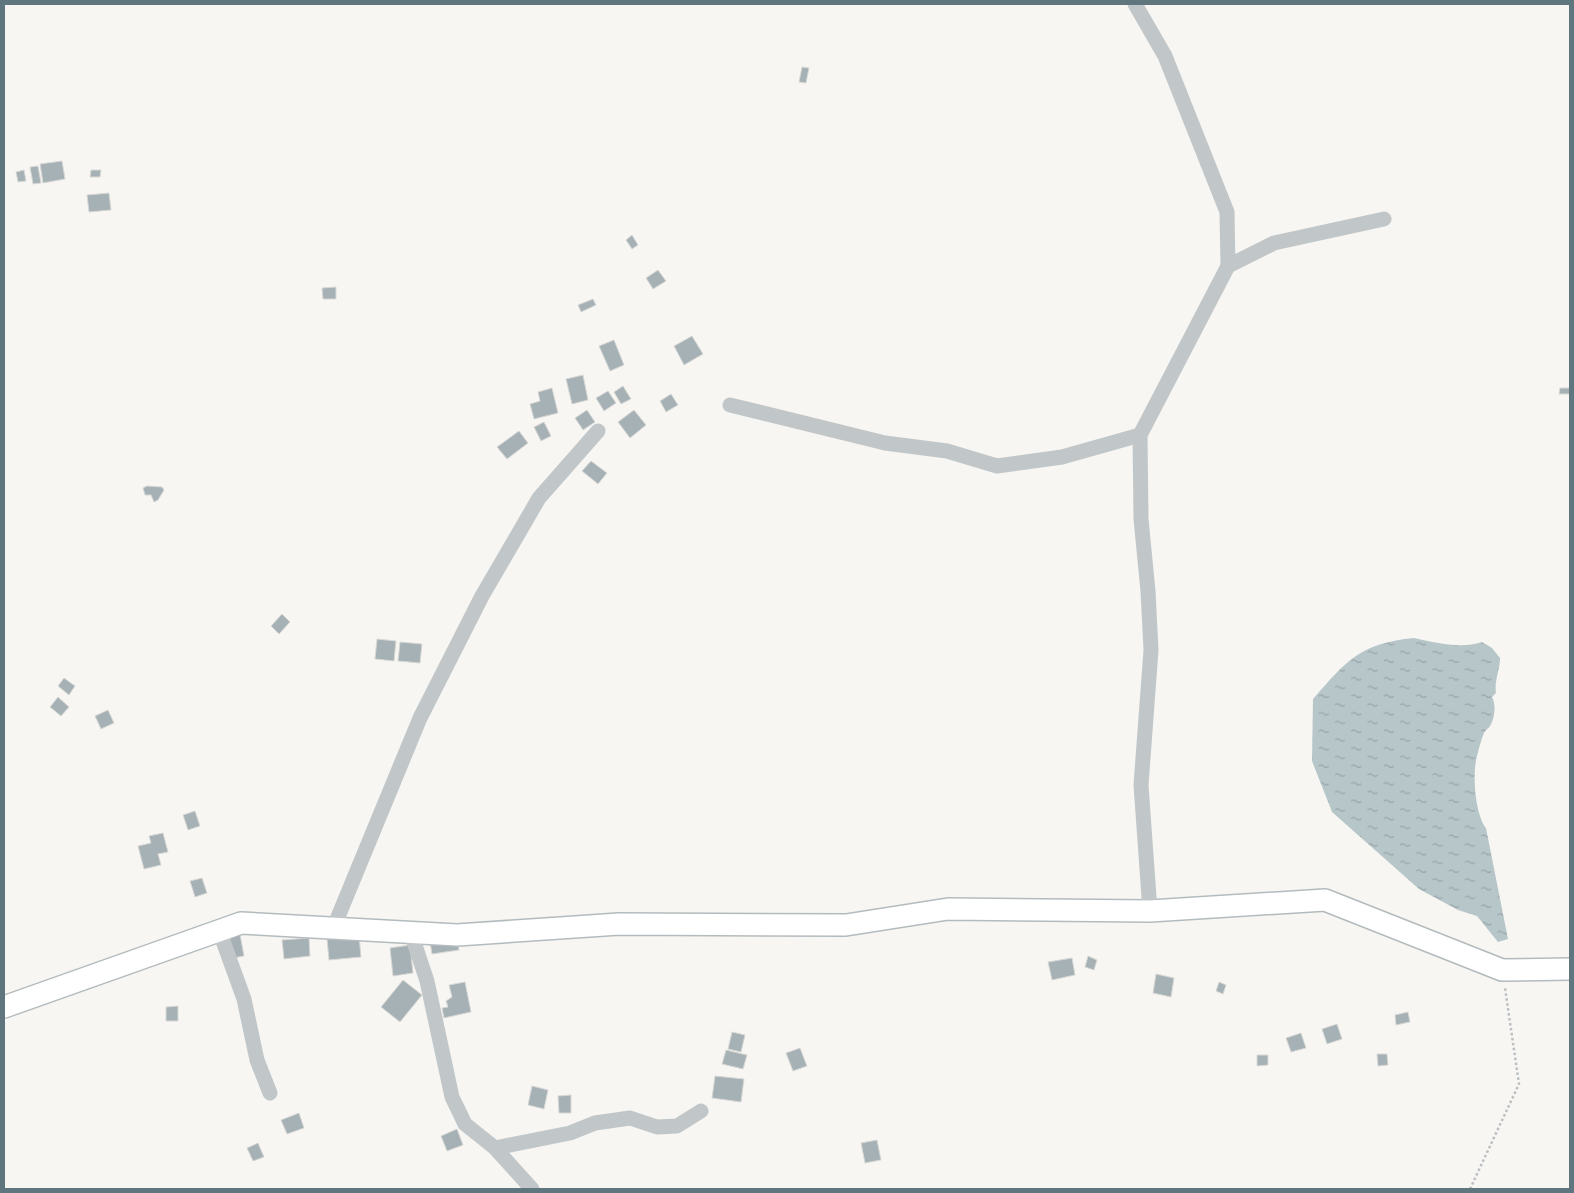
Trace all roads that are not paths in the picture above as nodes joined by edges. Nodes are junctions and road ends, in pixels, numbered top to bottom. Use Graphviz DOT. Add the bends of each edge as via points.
graph roads {
  1 [pos="1135,4"];
  2 [pos="1384,219"];
  3 [pos="1228,266"];
  4 [pos="730,405"];
  5 [pos="598,431"];
  6 [pos="1140,435"];
  7 [pos="1150,911"];
  8 [pos="333,929"];
  9 [pos="219,930"];
  10 [pos="411,932"];
  11 [pos="1570,969"];
  12 [pos="4,1007"];
  13 [pos="270,1093"];
  14 [pos="702,1111"];
  15 [pos="495,1148"];
  16 [pos="532,1189"];
  1 -- 3 [label="street" via="1165,56 1228,212"];
  2 -- 3 [label="street" via="1274,243"];
  3 -- 6 [label="street"];
  4 -- 6 [label="street" via="885,443 947,451 997,466 1062,456"];
  5 -- 8 [label="street" via="539,498 482,596 420,718"];
  6 -- 7 [label="street" via="1141,519 1150,650 1141,785"];
  7 -- 10 [label="street" via="948,909 846,925 619,924 457,935"];
  7 -- 11 [label="street" via="1325,900 1502,970"];
  8 -- 9 [label="street" via="241,922"];
  8 -- 10 [label="street"];
  9 -- 12 [label="street"];
  9 -- 13 [label="street" via="244,999 257,1060"];
  10 -- 15 [label="street" via="427,981 452,1096 465,1124"];
  14 -- 15 [label="street" via="677,1126 657,1127 630,1118 595,1123 570,1133"];
  15 -- 16 [label="street"];
}
